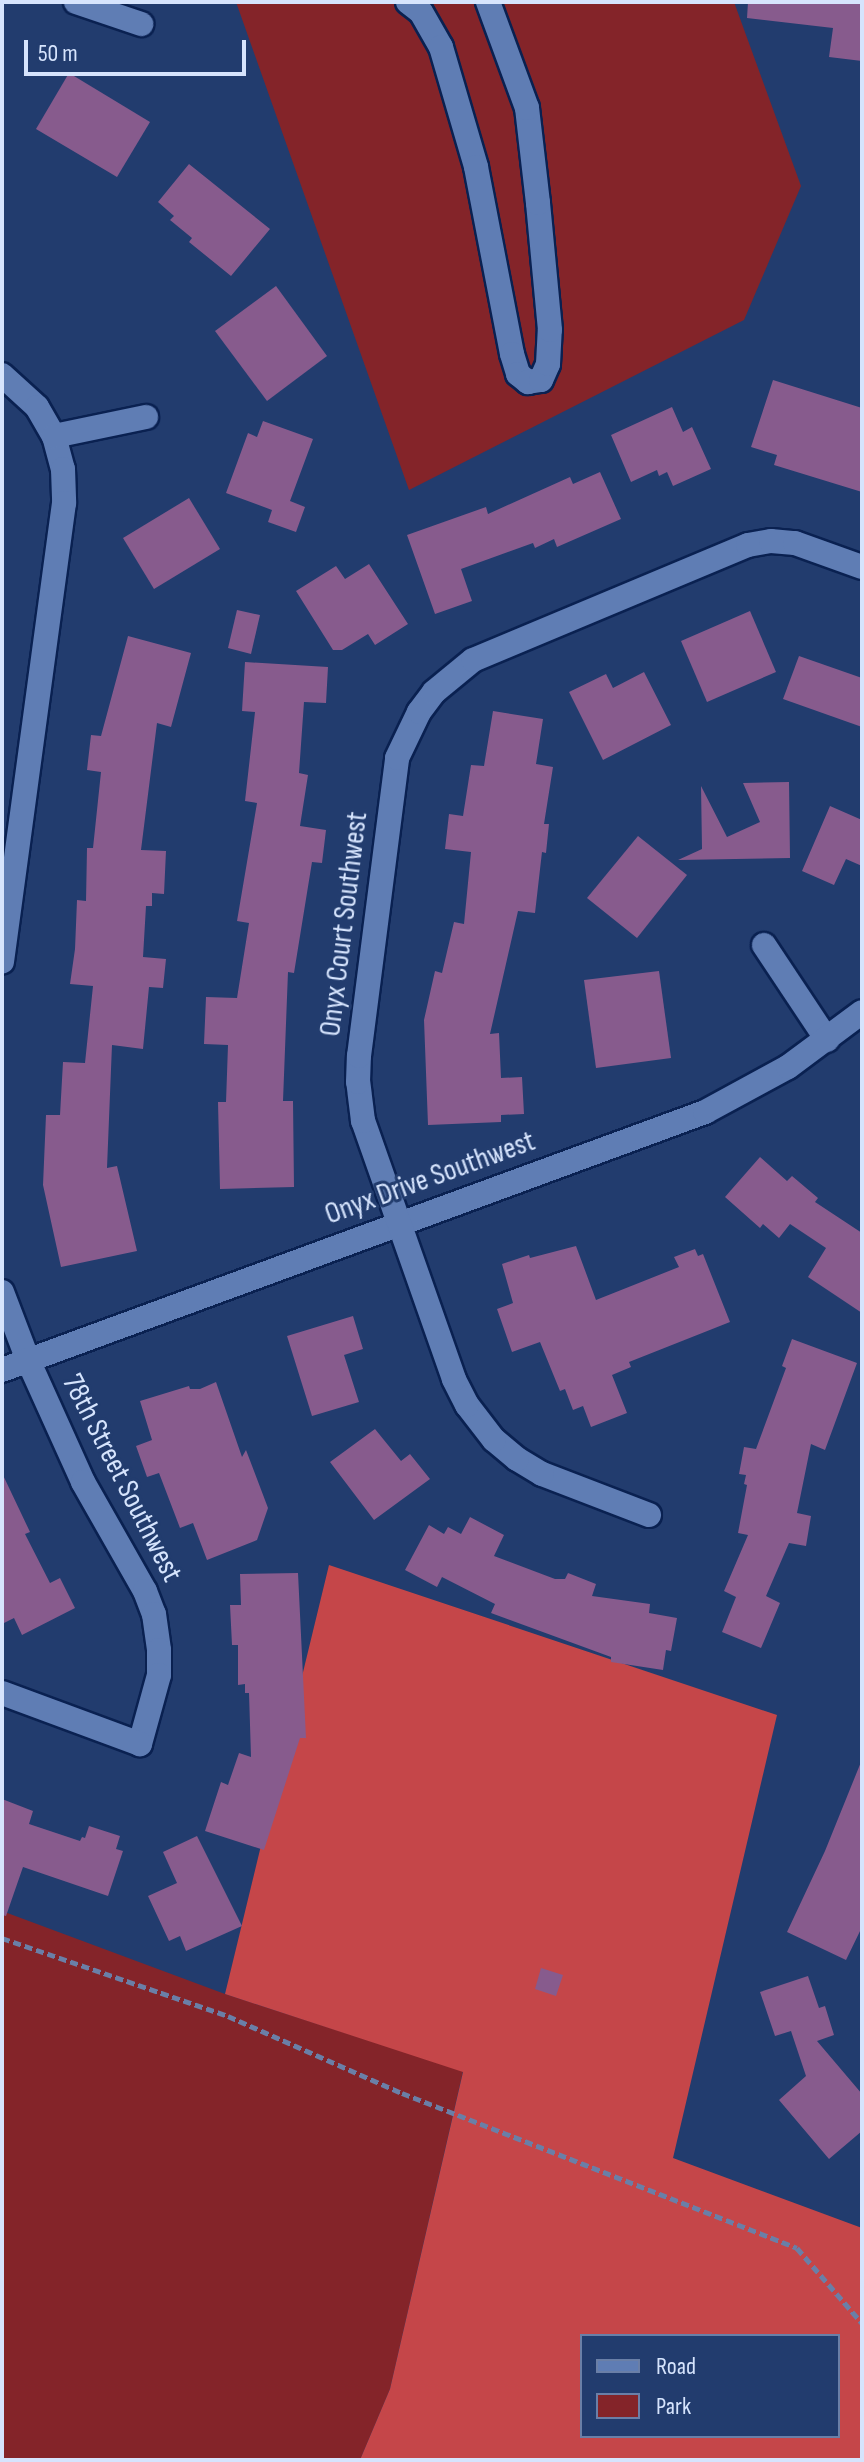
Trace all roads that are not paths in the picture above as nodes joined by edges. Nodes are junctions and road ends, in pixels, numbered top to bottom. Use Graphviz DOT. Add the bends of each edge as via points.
graph roads {
  1 [pos="76,2"];
  2 [pos="408,2"];
  3 [pos="488,2"];
  4 [pos="141,24"];
  5 [pos="2,375"];
  6 [pos="146,417"];
  7 [pos="54,436"];
  8 [pos="862,567"];
  9 [pos="764,945"];
  10 [pos="2,962"];
  11 [pos="862,1012"];
  12 [pos="827,1040"];
  13 [pos="399,1223"];
  14 [pos="2,1292"];
  15 [pos="28,1360"];
  16 [pos="2,1370"];
  17 [pos="649,1515"];
  18 [pos="2,1693"];
  1 -- 4 [label="street"];
  2 -- 3 [label="street" via="421,12 441,47 476,167 512,354 518,374 528,382 541,380 548,364 550,330 538,203 527,108"];
  5 -- 7 [label="street" via="37,407"];
  6 -- 7 [label="street"];
  7 -- 10 [label="street" via="63,469 64,503"];
  8 -- 13 [label="street, Onyx Court Southwest" via="795,543 748,545 473,660 434,692 419,712 397,758 358,1082 363,1121"];
  9 -- 12 [label="street"];
  11 -- 12 [label="street, Onyx Drive Southwest"];
  12 -- 13 [label="street, Onyx Drive Southwest" via="705,1112"];
  13 -- 15 [label="street, Onyx Drive Southwest"];
  13 -- 17 [label="street, Onyx Court Southwest" via="454,1379 494,1440 542,1474"];
  14 -- 15 [label="street, 78th Street Southwest"];
  15 -- 16 [label="street, Onyx Drive Southwest"];
  15 -- 18 [label="street, 78th Street Southwest" via="83,1482 145,1591 154,1614 159,1675 140,1744"];
}
